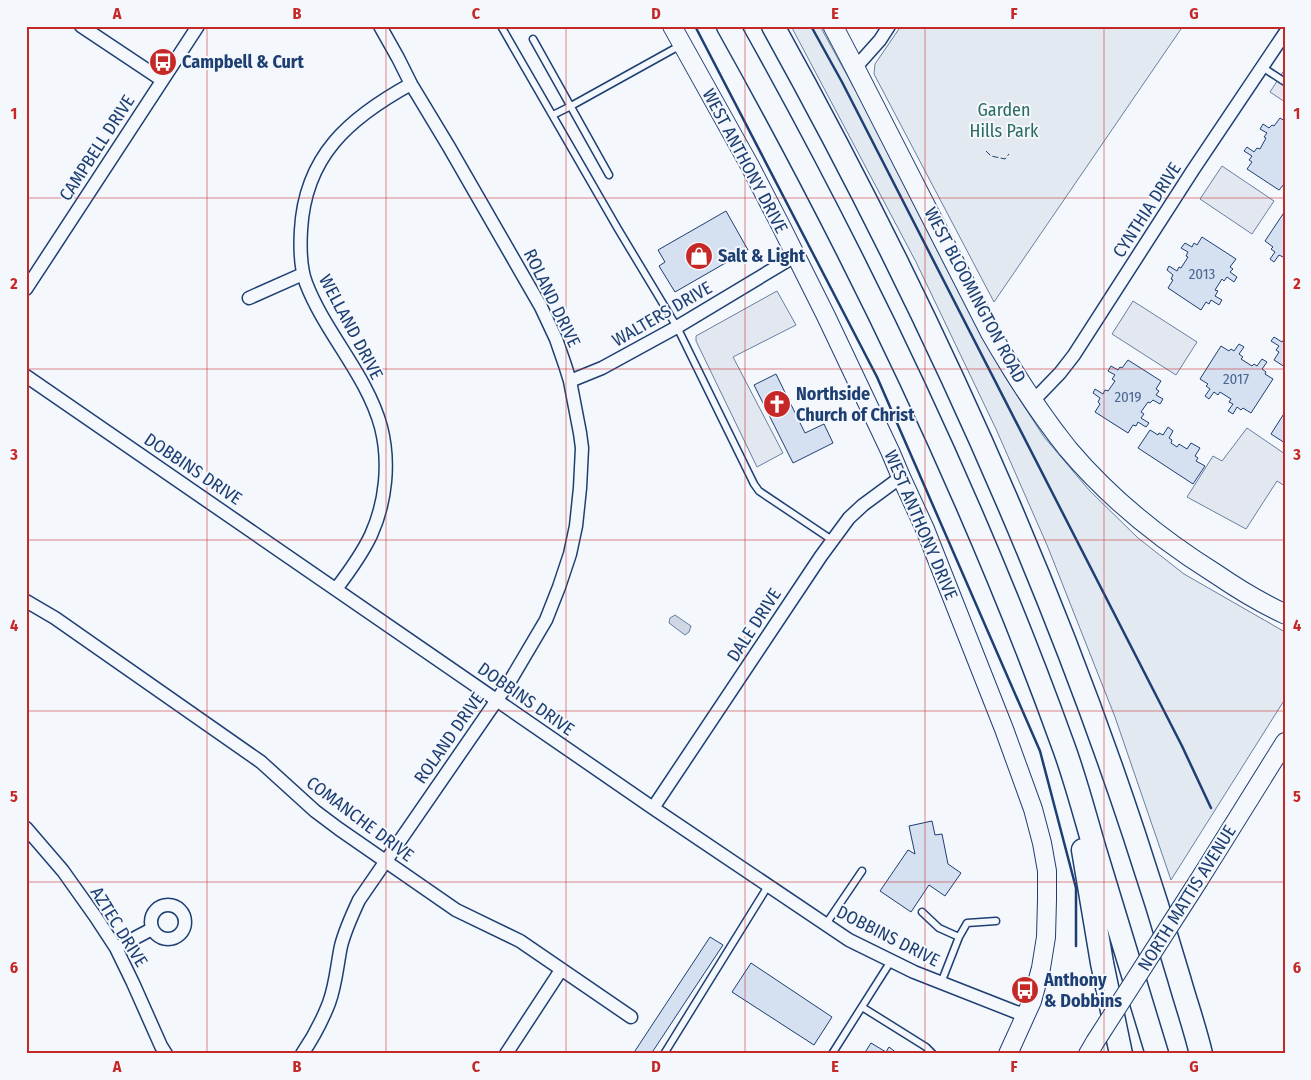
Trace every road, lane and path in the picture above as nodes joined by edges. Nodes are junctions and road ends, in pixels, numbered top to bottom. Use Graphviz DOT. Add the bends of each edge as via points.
graph roads {
  1 [pos="81,26"];
  2 [pos="198,26"];
  3 [pos="380,26"];
  4 [pos="502,26"];
  5 [pos="672,26"];
  6 [pos="728,26"];
  7 [pos="773,26"];
  8 [pos="833,26"];
  9 [pos="889,26"];
  10 [pos="1285,33"];
  11 [pos="533,39"];
  12 [pos="682,45"];
  13 [pos="1262,67"];
  14 [pos="856,68"];
  15 [pos="162,80"];
  16 [pos="1285,82"];
  17 [pos="411,84"];
  18 [pos="571,106"];
  19 [pos="553,115"];
  20 [pos="609,175"];
  21 [pos="795,256"];
  22 [pos="303,274"];
  23 [pos="26,289"];
  24 [pos="249,298"];
  25 [pos="677,327"];
  26 [pos="26,376"];
  27 [pos="570,381"];
  28 [pos="1033,401"];
  29 [pos="901,477"];
  30 [pos="832,540"];
  31 [pos="336,589"];
  32 [pos="26,601"];
  33 [pos="1285,614"];
  34 [pos="496,700"];
  35 [pos="1285,742"];
  36 [pos="1065,751"];
  37 [pos="654,808"];
  38 [pos="26,828"];
  39 [pos="385,861"];
  40 [pos="862,871"];
  41 [pos="768,886"];
  42 [pos="922,912"];
  43 [pos="996,921"];
  44 [pos="826,924"];
  45 [pos="152,930"];
  46 [pos="958,937"];
  47 [pos="116,948"];
  48 [pos="891,961"];
  49 [pos="561,970"];
  50 [pos="941,983"];
  51 [pos="862,1007"];
  52 [pos="1026,1016"];
  53 [pos="631,1017"];
  54 [pos="1092,1048"];
  55 [pos="166,1054"];
  56 [pos="302,1054"];
  57 [pos="506,1054"];
  58 [pos="664,1054"];
  59 [pos="832,1054"];
  60 [pos="933,1054"];
  61 [pos="1008,1054"];
  62 [pos="1121,1054"];
  63 [pos="1157,1054"];
  64 [pos="1201,1054"];
  1 -- 15 [label="street"];
  2 -- 15 [label="street, CAMPBELL DRIVE"];
  3 -- 17 [label="street, ROLAND DRIVE"];
  4 -- 19 [label="lane"];
  5 -- 12 [label="street, WEST ANTHONY DRIVE"];
  6 -- 36 [label="highway" via="820,197 923,406 1026,646"];
  7 -- 64 [label="highway" via="933,336 1028,548 1116,779"];
  8 -- 14 [label="main road, WEST BLOOMINGTON ROAD"];
  9 -- 14 [label="street"];
  10 -- 13 [label="street, CYNTHIA DRIVE"];
  11 -- 18 [label="lane"];
  12 -- 18 [label="lane"];
  12 -- 21 [label="street, WEST ANTHONY DRIVE" via="750,166"];
  13 -- 16 [label="lane"];
  13 -- 28 [label="street, CYNTHIA DRIVE" via="1074,355"];
  14 -- 28 [label="main road, WEST BLOOMINGTON ROAD" via="990,332"];
  15 -- 23 [label="street, CAMPBELL DRIVE"];
  17 -- 22 [label="street, WELLAND DRIVE" via="370,109 346,129 319,163 305,200 302,219"];
  17 -- 27 [label="street, ROLAND DRIVE" via="541,307"];
  18 -- 19 [label="lane"];
  18 -- 20 [label="lane"];
  19 -- 25 [label="lane"];
  21 -- 25 [label="street, WALTERS DRIVE"];
  21 -- 29 [label="street, WEST ANTHONY DRIVE"];
  22 -- 24 [label="street"];
  22 -- 31 [label="street, WELLAND DRIVE" via="376,412 384,447 386,470 379,513 359,557"];
  25 -- 27 [label="street, WALTERS DRIVE" via="602,368"];
  25 -- 30 [label="lane" via="759,491"];
  26 -- 31 [label="street, DOBBINS DRIVE"];
  27 -- 34 [label="street, ROLAND DRIVE" via="582,448 576,526 570,554 546,620"];
  28 -- 33 [label="main road, WEST BLOOMINGTON ROAD" via="1070,450 1126,509 1181,552"];
  29 -- 30 [label="street, DALE DRIVE" via="862,505"];
  29 -- 52 [label="street, WEST ANTHONY DRIVE" via="925,529 1004,729 1033,808 1042,843 1047,871 1046,937"];
  30 -- 37 [label="street, DALE DRIVE"];
  31 -- 34 [label="street, DOBBINS DRIVE"];
  32 -- 39 [label="street, COMANCHE DRIVE" via="261,762 315,811"];
  34 -- 37 [label="street, DOBBINS DRIVE"];
  34 -- 39 [label="street, ROLAND DRIVE"];
  35 -- 54 [label="street, NORTH MATTIS AVENUE, bridge"];
  36 -- 62 [label="highway"];
  36 -- 63 [label="highway"];
  37 -- 41 [label="street, DOBBINS DRIVE"];
  38 -- 47 [label="street, AZTEC DRIVE" via="63,871"];
  39 -- 49 [label="street, COMANCHE DRIVE" via="456,910 520,941"];
  39 -- 56 [label="street, ROLAND DRIVE" via="359,900 348,924 329,1003"];
  40 -- 44 [label="lane"];
  41 -- 44 [label="street, DOBBINS DRIVE"];
  41 -- 58 [label="lane"];
  42 -- 46 [label="lane" via="939,928"];
  43 -- 46 [label="lane" via="967,924"];
  44 -- 48 [label="street, DOBBINS DRIVE" via="849,940"];
  45 -- 47 [label="street"];
  46 -- 50 [label="lane"];
  47 -- 55 [label="street, AZTEC DRIVE"];
  48 -- 50 [label="street, DOBBINS DRIVE"];
  48 -- 51 [label="lane"];
  49 -- 53 [label="street, COMANCHE DRIVE"];
  49 -- 57 [label="street"];
  50 -- 52 [label="street, DOBBINS DRIVE"];
  51 -- 59 [label="lane"];
  51 -- 60 [label="lane"];
  52 -- 61 [label="street, WEST ANTHONY DRIVE"];
}
